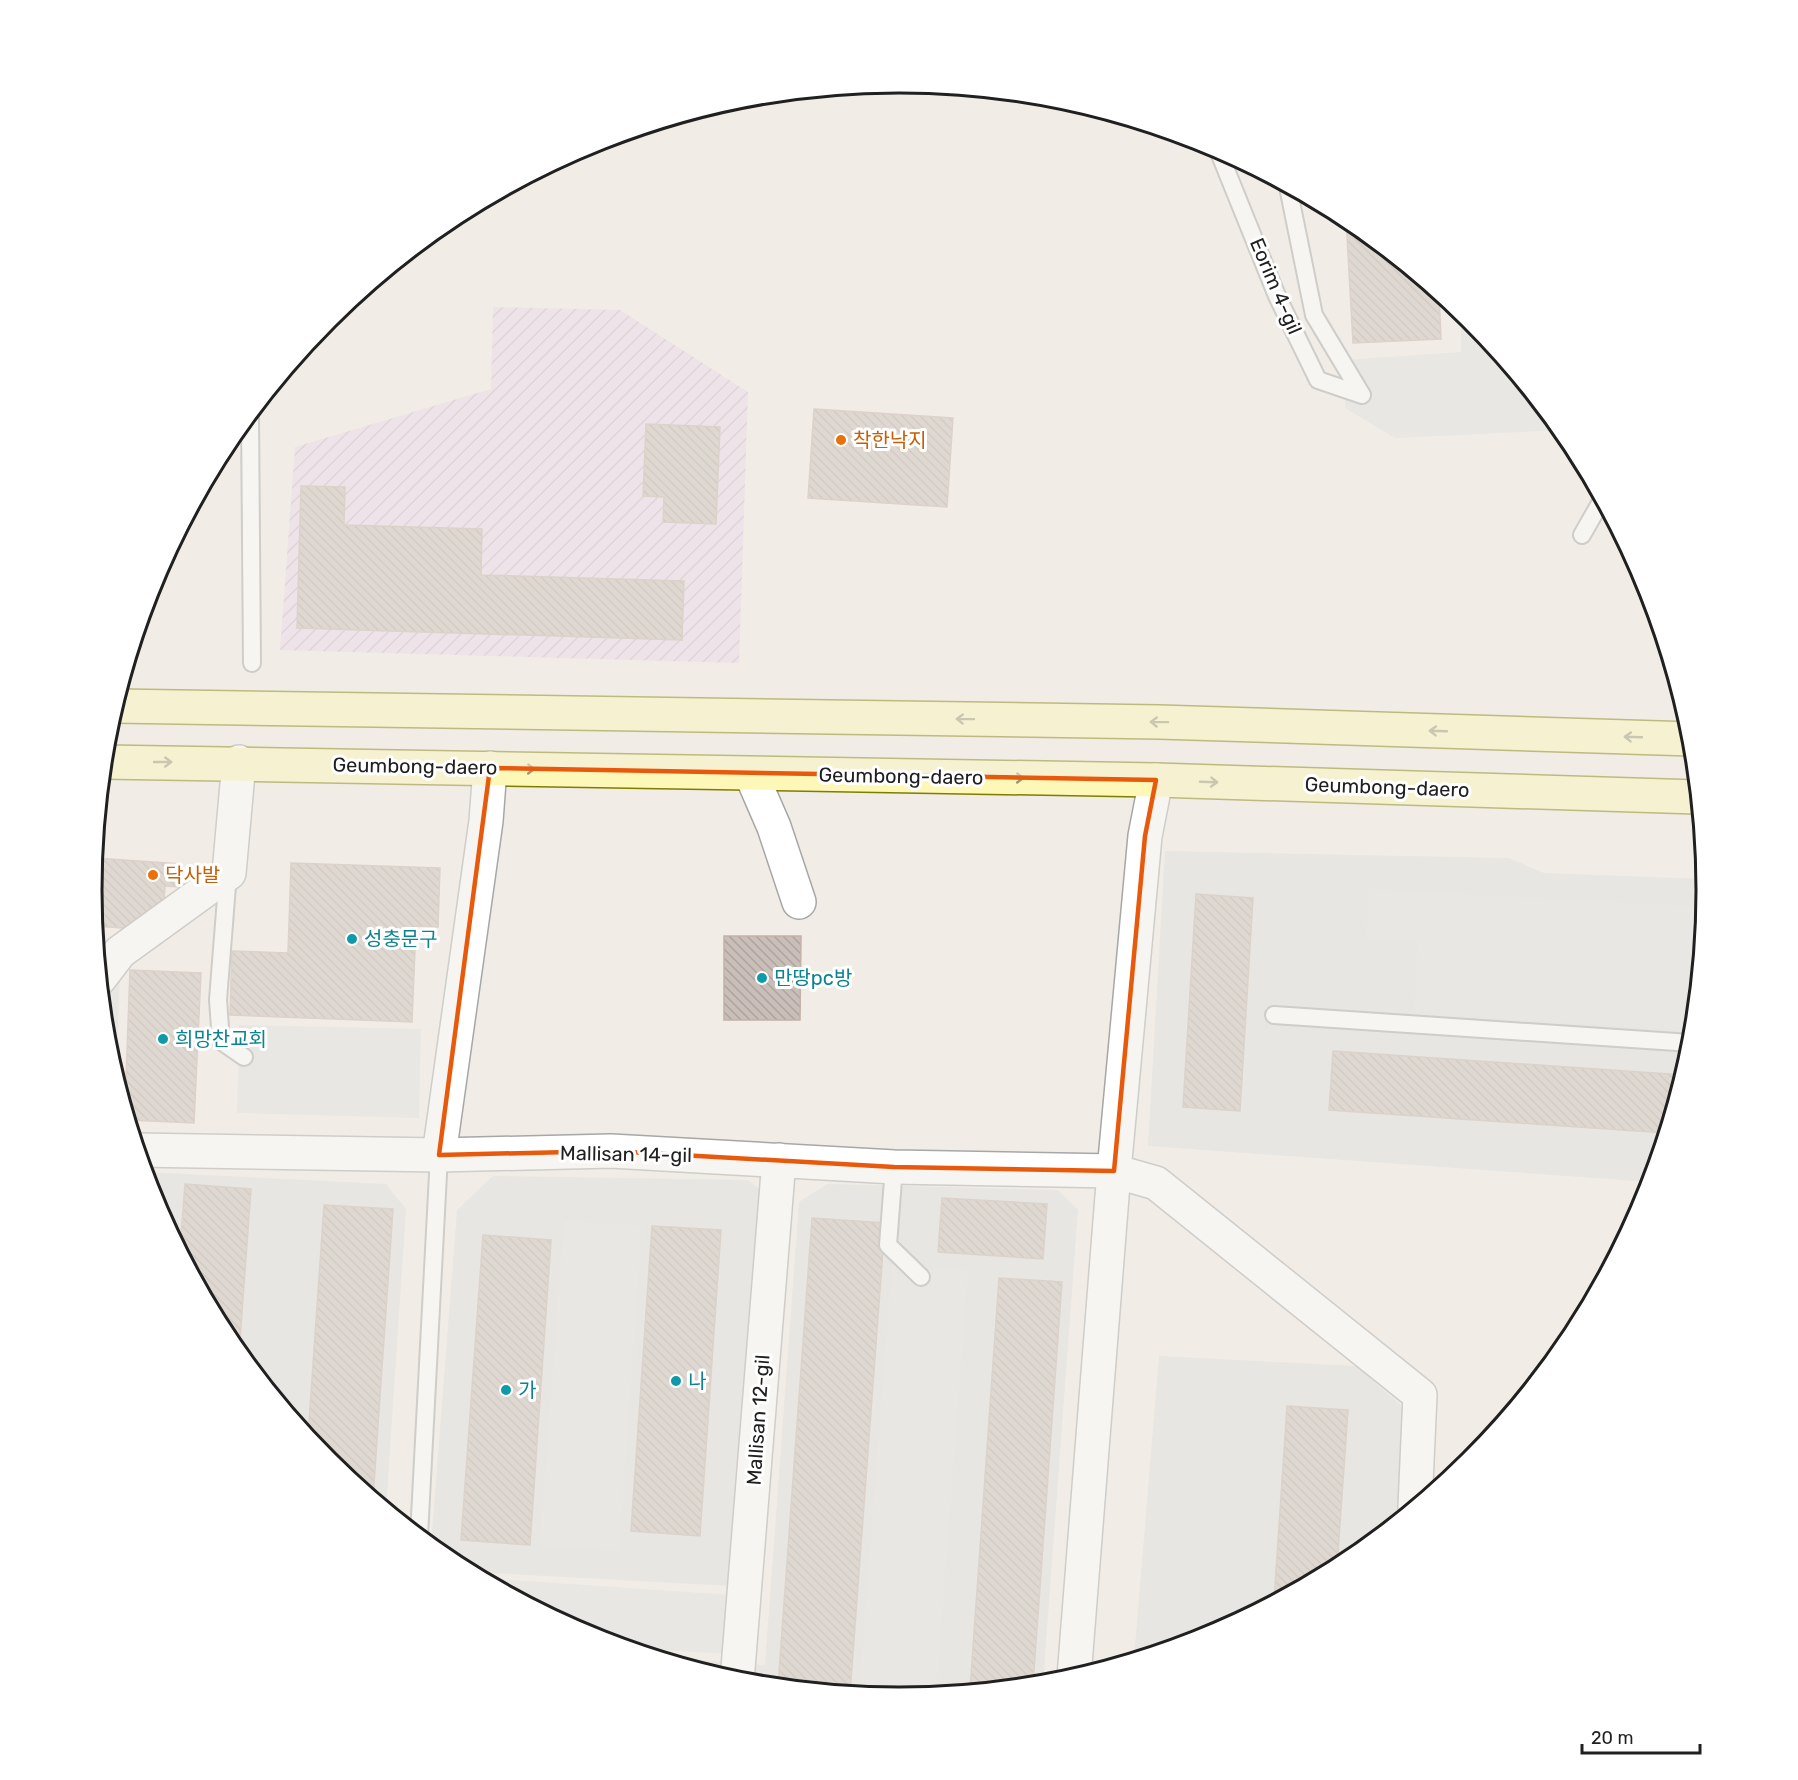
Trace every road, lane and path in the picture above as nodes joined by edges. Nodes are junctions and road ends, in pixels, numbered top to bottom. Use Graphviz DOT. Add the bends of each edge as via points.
graph roads {
  1 [pos="1223,162"];
  2 [pos="1290,196"];
  3 [pos="250,428"];
  4 [pos="1598,508"];
  5 [pos="1582,535"];
  6 [pos="252,663"];
  7 [pos="124,706"];
  8 [pos="1682,739"];
  9 [pos="113,762"];
  10 [pos="239,762"];
  11 [pos="490,768"];
  12 [pos="752,774"];
  13 [pos="1156,780"];
  14 [pos="1690,797"];
  15 [pos="228,873"];
  16 [pos="799,902"];
  17 [pos="107,969"];
  18 [pos="1275,1015"];
  19 [pos="1681,1042"];
  20 [pos="244,1057"];
  21 [pos="146,1150"];
  22 [pos="439,1155"];
  23 [pos="779,1160"];
  24 [pos="894,1167"];
  25 [pos="1114,1172"];
  26 [pos="921,1277"];
  27 [pos="1415,1496"];
  28 [pos="420,1526"];
  29 [pos="1075,1667"];
  30 [pos="738,1671"];
  1 -- 2 [label="lane, Eorim 4-gil" via="1276,296 1318,380 1362,394 1314,315"];
  3 -- 6 [label="lane"];
  4 -- 5 [label="lane"];
  8 -- 7 [label="street, one-way" via="1159,722"];
  9 -- 10 [label="street, Geumbong-daero, one-way"];
  10 -- 11 [label="street, Geumbong-daero"];
  10 -- 15 [label="street"];
  11 -- 12 [label="street, Geumbong-daero, one-way"];
  11 -- 22 [label="street"];
  12 -- 13 [label="street, Geumbong-daero, one-way"];
  12 -- 16 [label="street"];
  13 -- 14 [label="street, Geumbong-daero, one-way"];
  13 -- 25 [label="street" via="1145,836"];
  15 -- 17 [label="street" via="120,952"];
  15 -- 20 [label="lane" via="218,1000 221,1041"];
  18 -- 19 [label="lane"];
  21 -- 22 [label="street, Mallisan 14-gil"];
  22 -- 23 [label="street, Mallisan 14-gil" via="611,1151"];
  22 -- 28 [label="lane"];
  23 -- 24 [label="street, Mallisan 14-gil"];
  23 -- 30 [label="street, Mallisan 12-gil"];
  24 -- 25 [label="street, Mallisan 14-gil"];
  24 -- 26 [label="lane" via="888,1245"];
  25 -- 27 [label="street, Mallisan 14-gil" via="1156,1184 1420,1395"];
  25 -- 29 [label="street"];
}
